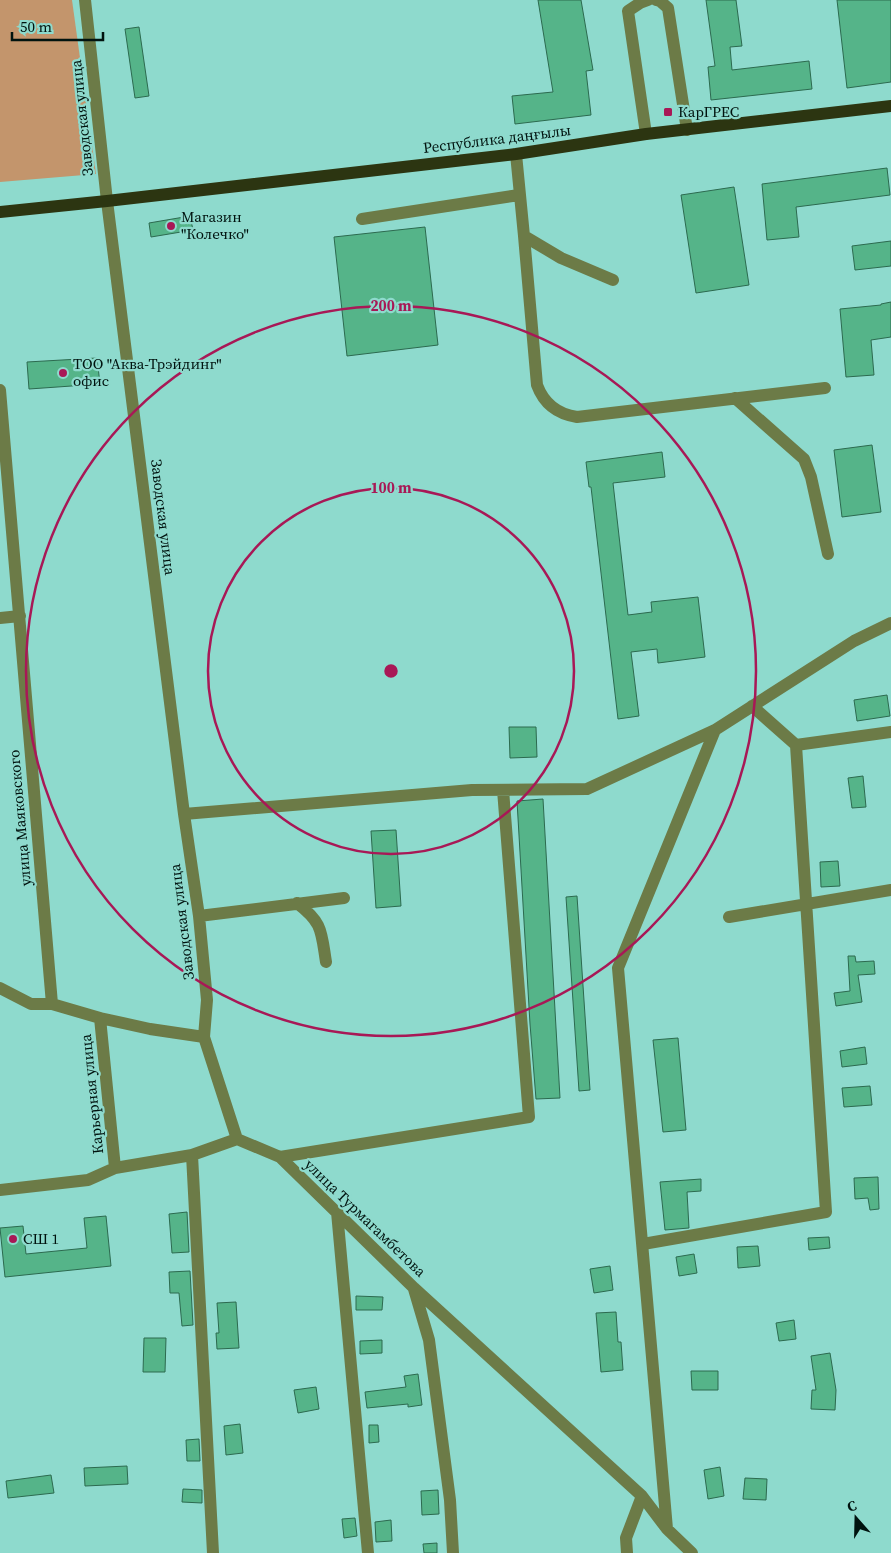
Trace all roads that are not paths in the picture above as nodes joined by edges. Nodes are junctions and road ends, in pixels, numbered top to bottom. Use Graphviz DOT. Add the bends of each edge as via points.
graph roads {
  1 [pos="85,0"];
  2 [pos="648,0"];
  3 [pos="656,0"];
  4 [pos="891,106"];
  5 [pos="687,130"];
  6 [pos="646,134"];
  7 [pos="516,154"];
  8 [pos="519,195"];
  9 [pos="107,201"];
  10 [pos="0,212"];
  11 [pos="362,219"];
  12 [pos="524,236"];
  13 [pos="613,280"];
  14 [pos="825,388"];
  15 [pos="0,390"];
  16 [pos="735,398"];
  17 [pos="5,514"];
  18 [pos="828,554"];
  19 [pos="20,616"];
  20 [pos="0,618"];
  21 [pos="891,623"];
  22 [pos="752,706"];
  23 [pos="715,730"];
  24 [pos="891,732"];
  25 [pos="796,745"];
  26 [pos="503,790"];
  27 [pos="184,814"];
  28 [pos="891,890"];
  29 [pos="344,898"];
  30 [pos="297,903"];
  31 [pos="806,904"];
  32 [pos="199,916"];
  33 [pos="730,917"];
  34 [pos="326,962"];
  35 [pos="0,988"];
  36 [pos="52,1004"];
  37 [pos="100,1018"];
  38 [pos="204,1037"];
  39 [pos="237,1139"];
  40 [pos="192,1155"];
  41 [pos="280,1158"];
  42 [pos="115,1168"];
  43 [pos="0,1190"];
  44 [pos="337,1212"];
  45 [pos="643,1244"];
  46 [pos="414,1288"];
  47 [pos="642,1496"];
  48 [pos="667,1529"];
  49 [pos="213,1553"];
  50 [pos="368,1553"];
  51 [pos="453,1553"];
  52 [pos="627,1553"];
  53 [pos="692,1553"];
  1 -- 9 [label="street, Заводская улица"];
  2 -- 6 [label="street" via="628,11"];
  3 -- 5 [label="street" via="668,8"];
  4 -- 5 [label="main road, Республика даңғылы"];
  5 -- 6 [label="main road, Республика даңғылы"];
  6 -- 7 [label="main road, Республика даңғылы"];
  7 -- 8 [label="street"];
  7 -- 9 [label="main road, Республика даңғылы"];
  8 -- 11 [label="street"];
  8 -- 12 [label="street"];
  9 -- 10 [label="main road, Республика даңғылы"];
  9 -- 27 [label="street, Заводская улица"];
  12 -- 13 [label="street" via="561,258"];
  12 -- 16 [label="street" via="537,385 544,401 551,407 577,416"];
  14 -- 16 [label="street"];
  15 -- 17 [label="street, улица Маяковского"];
  16 -- 18 [label="street" via="804,459"];
  17 -- 19 [label="street, улица Маяковского"];
  19 -- 20 [label="street"];
  19 -- 36 [label="street, улица Маяковского"];
  21 -- 22 [label="street" via="854,641"];
  22 -- 23 [label="street"];
  22 -- 25 [label="street"];
  23 -- 26 [label="street" via="587,789"];
  23 -- 45 [label="street" via="618,968"];
  24 -- 25 [label="street"];
  25 -- 31 [label="street"];
  26 -- 27 [label="street"];
  26 -- 41 [label="street" via="529,1117"];
  27 -- 32 [label="street, Заводская улица"];
  28 -- 31 [label="street"];
  29 -- 30 [label="street"];
  30 -- 32 [label="street"];
  30 -- 34 [label="street" via="317,921"];
  31 -- 33 [label="street"];
  31 -- 45 [label="street" via="826,1212"];
  32 -- 38 [label="street, Заводская улица" via="207,1000"];
  35 -- 36 [label="street" via="31,1004"];
  36 -- 37 [label="street"];
  37 -- 38 [label="street"];
  37 -- 42 [label="street, Карьерная улица"];
  38 -- 39 [label="street"];
  39 -- 40 [label="street"];
  39 -- 41 [label="street, улица Турмагамбетова"];
  40 -- 42 [label="street"];
  40 -- 49 [label="street"];
  41 -- 44 [label="street, улица Турмагамбетова"];
  42 -- 43 [label="street, Карьерная улица" via="88,1180"];
  44 -- 46 [label="street, улица Турмагамбетова"];
  44 -- 50 [label="street"];
  45 -- 48 [label="street"];
  46 -- 47 [label="street, улица Турмагамбетова"];
  46 -- 51 [label="street" via="429,1340 450,1500"];
  47 -- 48 [label="street, улица Турмагамбетова"];
  47 -- 52 [label="street" via="626,1538"];
  48 -- 53 [label="street, улица Турмагамбетова"];
}
